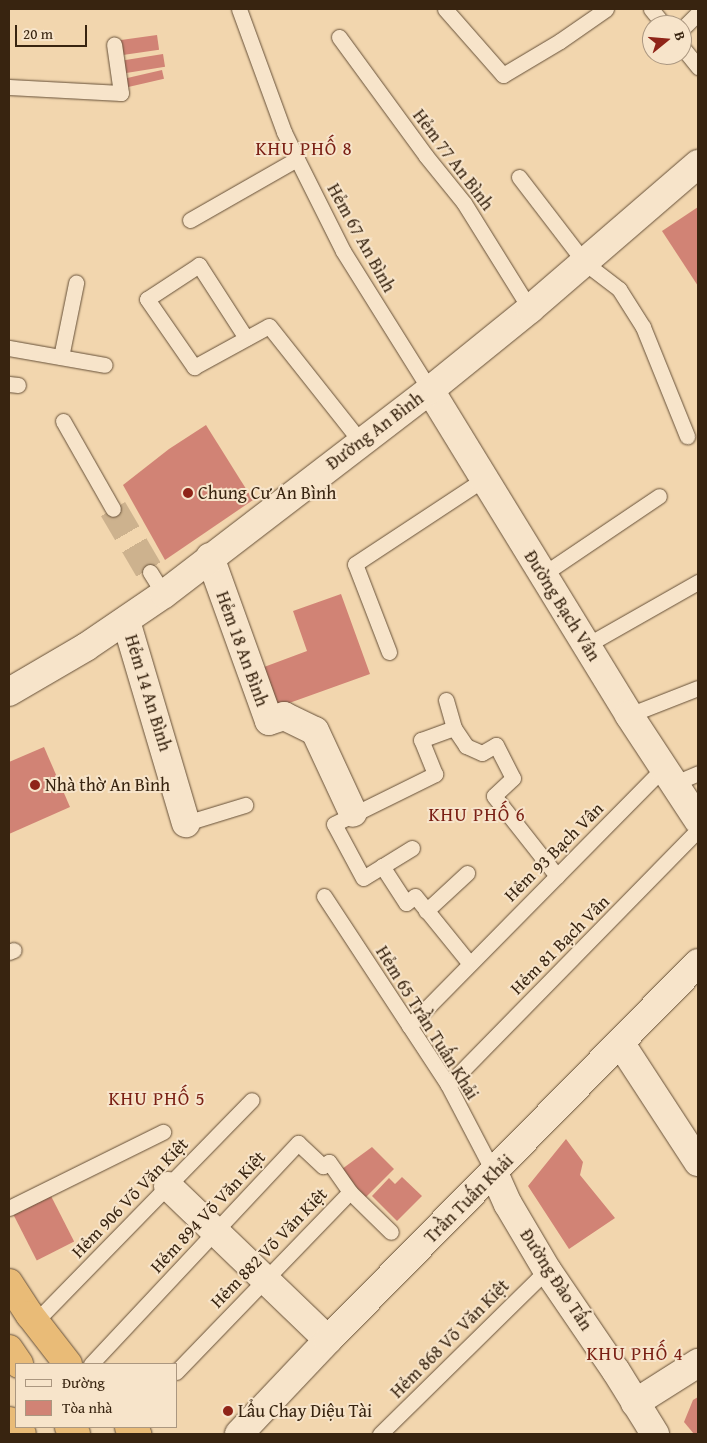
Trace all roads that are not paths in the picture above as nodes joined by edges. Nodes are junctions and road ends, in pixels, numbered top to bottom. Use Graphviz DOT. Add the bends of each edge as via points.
graph roads {
  1 [pos="445,9"];
  2 [pos="606,9"];
  3 [pos="240,12"];
  4 [pos="339,37"];
  5 [pos="114,44"];
  6 [pos="9,87"];
  7 [pos="297,158"];
  8 [pos="698,166"];
  9 [pos="519,177"];
  10 [pos="190,220"];
  11 [pos="585,263"];
  12 [pos="76,283"];
  13 [pos="530,309"];
  14 [pos="246,338"];
  15 [pos="9,348"];
  16 [pos="61,357"];
  17 [pos="105,365"];
  18 [pos="430,390"];
  19 [pos="63,421"];
  20 [pos="688,436"];
  21 [pos="361,442"];
  22 [pos="484,479"];
  23 [pos="659,496"];
  24 [pos="113,509"];
  25 [pos="210,557"];
  26 [pos="542,575"];
  27 [pos="698,582"];
  28 [pos="126,621"];
  29 [pos="586,645"];
  30 [pos="389,652"];
  31 [pos="698,688"];
  32 [pos="9,692"];
  33 [pos="446,700"];
  34 [pos="629,715"];
  35 [pos="454,728"];
  36 [pos="679,774"];
  37 [pos="245,805"];
  38 [pos="353,813"];
  39 [pos="698,820"];
  40 [pos="186,823"];
  41 [pos="698,830"];
  42 [pos="412,848"];
  43 [pos="382,866"];
  44 [pos="467,873"];
  45 [pos="557,876"];
  46 [pos="324,896"];
  47 [pos="426,911"];
  48 [pos="698,963"];
  49 [pos="470,964"];
  50 [pos="409,1026"];
  51 [pos="621,1044"];
  52 [pos="448,1085"];
  53 [pos="252,1100"];
  54 [pos="163,1132"];
  55 [pos="698,1162"];
  56 [pos="494,1173"];
  57 [pos="168,1186"];
  58 [pos="350,1192"];
  59 [pos="9,1208"];
  60 [pos="216,1232"];
  61 [pos="391,1232"];
  62 [pos="547,1270"];
  63 [pos="266,1280"];
  64 [pos="9,1283"];
  65 [pos="35,1322"];
  66 [pos="328,1340"];
  67 [pos="9,1349"];
  68 [pos="18,1363"];
  69 [pos="67,1363"];
  70 [pos="92,1363"];
  71 [pos="698,1363"];
  72 [pos="178,1370"];
  73 [pos="636,1403"];
  74 [pos="239,1434"];
  75 [pos="380,1434"];
  76 [pos="654,1434"];
  1 -- 2 [label="lane" via="503,75"];
  3 -- 7 [label="lane, Hẻm 67 An Bình" via="284,132"];
  4 -- 13 [label="lane, Hẻm 77 An Bình" via="464,203"];
  5 -- 6 [label="lane" via="121,93"];
  7 -- 10 [label="lane"];
  7 -- 18 [label="lane, Hẻm 67 An Bình" via="343,251"];
  8 -- 11 [label="street, Đường An Bình"];
  9 -- 11 [label="lane"];
  11 -- 13 [label="street, Đường An Bình"];
  11 -- 20 [label="lane" via="619,290 644,327"];
  12 -- 16 [label="lane"];
  13 -- 18 [label="street, Đường An Bình"];
  14 -- 14 [label="lane" via="199,265 147,299 194,367"];
  14 -- 21 [label="lane" via="269,326"];
  15 -- 16 [label="lane"];
  16 -- 17 [label="lane"];
  18 -- 21 [label="street, Đường An Bình"];
  18 -- 22 [label="street, Đường Bạch Vân"];
  19 -- 24 [label="lane"];
  21 -- 25 [label="street, Đường An Bình"];
  22 -- 26 [label="street, Đường Bạch Vân"];
  22 -- 30 [label="lane" via="356,564"];
  23 -- 26 [label="lane"];
  25 -- 28 [label="street, Đường An Bình" via="157,583"];
  25 -- 38 [label="street, Hẻm 18 An Bình" via="269,721 284,716 315,731"];
  26 -- 29 [label="street, Đường Bạch Vân"];
  27 -- 29 [label="lane"];
  28 -- 32 [label="street, Đường An Bình"];
  28 -- 40 [label="street, Hẻm 14 An Bình"];
  29 -- 34 [label="street, Đường Bạch Vân"];
  31 -- 34 [label="lane"];
  33 -- 35 [label="lane"];
  34 -- 36 [label="street, Đường Bạch Vân"];
  35 -- 38 [label="lane" via="421,740 435,774"];
  35 -- 45 [label="lane" via="466,746 482,752 496,745 512,778 494,796"];
  36 -- 39 [label="street, Đường Bạch Vân"];
  36 -- 45 [label="lane, Hẻm 93 Bạch Vân"];
  37 -- 40 [label="lane"];
  38 -- 43 [label="lane" via="334,824 363,878"];
  41 -- 52 [label="lane, Hẻm 81 Bạch Vân"];
  42 -- 43 [label="lane"];
  43 -- 47 [label="lane" via="406,903 415,896"];
  44 -- 47 [label="lane"];
  45 -- 49 [label="lane, Hẻm 93 Bạch Vân"];
  46 -- 50 [label="lane, Hẻm 65 Trần Tuấn Khải"];
  47 -- 49 [label="lane"];
  48 -- 51 [label="street, Trần Tuấn Khải"];
  49 -- 50 [label="lane, Hẻm 93 Bạch Vân"];
  50 -- 52 [label="lane, Hẻm 65 Trần Tuấn Khải"];
  51 -- 55 [label="street"];
  51 -- 56 [label="street, Trần Tuấn Khải"];
  52 -- 56 [label="lane, Hẻm 65 Trần Tuấn Khải"];
  53 -- 57 [label="lane, Hẻm 906 Võ Văn Kiệt"];
  54 -- 59 [label="lane"];
  56 -- 62 [label="street, Đường Đào Tấn" via="508,1204"];
  56 -- 66 [label="street, Trần Tuấn Khải"];
  57 -- 60 [label="street"];
  57 -- 65 [label="lane, Hẻm 906 Võ Văn Kiệt"];
  58 -- 60 [label="lane, Hẻm 894 Võ Văn Kiệt" via="329,1162 323,1166 298,1143"];
  58 -- 61 [label="lane, Hẻm 882 Võ Văn Kiệt"];
  58 -- 63 [label="lane, Hẻm 882 Võ Văn Kiệt"];
  60 -- 63 [label="street"];
  60 -- 70 [label="lane, Hẻm 894 Võ Văn Kiệt"];
  62 -- 73 [label="street, Đường Đào Tấn"];
  62 -- 75 [label="lane, Hẻm 868 Võ Văn Kiệt"];
  63 -- 66 [label="street"];
  63 -- 72 [label="lane, Hẻm 882 Võ Văn Kiệt"];
  64 -- 65 [label="highway"];
  65 -- 69 [label="highway"];
  66 -- 74 [label="street, Trần Tuấn Khải"];
  67 -- 68 [label="highway"];
  71 -- 73 [label="street"];
  73 -- 76 [label="street, Đường Đào Tấn"];
}
